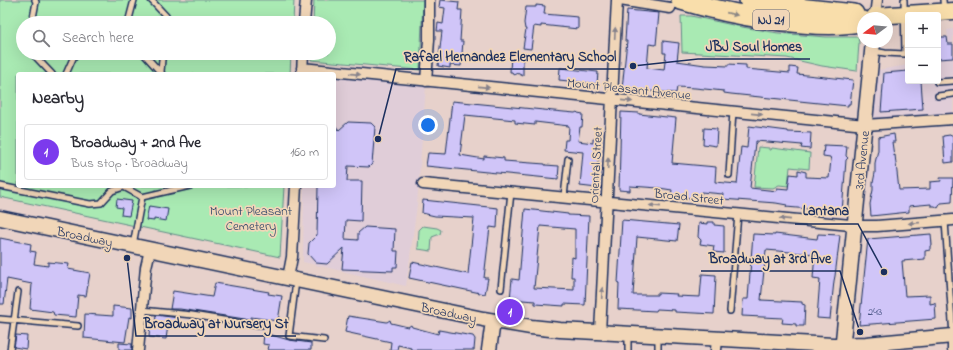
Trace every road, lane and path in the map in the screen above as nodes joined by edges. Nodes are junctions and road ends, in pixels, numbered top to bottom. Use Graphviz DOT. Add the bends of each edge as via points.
graph roads {
  1 [pos="35,0"];
  2 [pos="134,0"];
  3 [pos="151,0"];
  4 [pos="306,0"];
  5 [pos="429,0"];
  6 [pos="617,0"];
  7 [pos="620,0"];
  8 [pos="749,0"];
  9 [pos="676,4"];
  10 [pos="904,7"];
  11 [pos="941,10"];
  12 [pos="884,12"];
  13 [pos="857,14"];
  14 [pos="33,16"];
  15 [pos="130,16"];
  16 [pos="166,16"];
  17 [pos="305,16"];
  18 [pos="905,17"];
  19 [pos="857,20"];
  20 [pos="872,48"];
  21 [pos="876,48"];
  22 [pos="906,48"];
  23 [pos="39,60"];
  24 [pos="72,60"];
  25 [pos="150,60"];
  26 [pos="162,60"];
  27 [pos="303,60"];
  28 [pos="302,71"];
  29 [pos="50,72"];
  30 [pos="67,72"];
  31 [pos="161,72"];
  32 [pos="162,72"];
  33 [pos="314,72"];
  34 [pos="336,74"];
  35 [pos="426,81"];
  36 [pos="953,81"];
  37 [pos="941,82"];
  38 [pos="953,94"];
  39 [pos="938,96"];
  40 [pos="612,99"];
  41 [pos="733,111"];
  42 [pos="953,119"];
  43 [pos="865,125"];
  44 [pos="568,159"];
  45 [pos="729,175"];
  46 [pos="424,184"];
  47 [pos="0,186"];
  48 [pos="117,188"];
  49 [pos="126,188"];
  50 [pos="181,188"];
  51 [pos="296,188"];
  52 [pos="511,192"];
  53 [pos="142,197"];
  54 [pos="564,197"];
  55 [pos="606,201"];
  56 [pos="738,214"];
  57 [pos="0,218"];
  58 [pos="949,221"];
  59 [pos="855,225"];
  60 [pos="133,246"];
  61 [pos="150,250"];
  62 [pos="292,279"];
  63 [pos="501,289"];
  64 [pos="18,292"];
  65 [pos="142,310"];
  66 [pos="730,311"];
  67 [pos="0,319"];
  68 [pos="14,320"];
  69 [pos="493,321"];
  70 [pos="78,326"];
  71 [pos="260,326"];
  72 [pos="600,332"];
  73 [pos="628,334"];
  74 [pos="658,335"];
  75 [pos="953,336"];
  76 [pos="324,340"];
  77 [pos="717,344"];
  78 [pos="843,347"];
  79 [pos="10,350"];
  80 [pos="138,350"];
  81 [pos="489,350"];
  82 [pos="628,350"];
  83 [pos="658,350"];
  84 [pos="953,350"];
  1 -- 14 [label="lane"];
  2 -- 15 [label="lane"];
  3 -- 16 [label="lane"];
  4 -- 17 [label="street"];
  5 -- 35 [label="street"];
  40 -- 6 [label="street, Oriental Street, one-way"];
  7 -- 9 [label="street"];
  8 -- 13 [label="highway, NJ 21"];
  9 -- 19 [label="highway, NJ 21, one-way" via="782,22 842,24"];
  10 -- 11 [label="main road, NJ 21"];
  10 -- 12 [label="main road, NJ 21"];
  10 -- 18 [label="lane"];
  20 -- 43 [label="main road, 3rd Avenue"];
  21 -- 22 [label="lane" via="885,53 905,54"];
  23 -- 29 [label="lane"];
  24 -- 30 [label="lane"];
  25 -- 31 [label="lane"];
  26 -- 32 [label="lane"];
  27 -- 28 [label="street"];
  28 -- 33 [label="street, Mount Pleasant Avenue, one-way"];
  34 -- 35 [label="street, Mount Pleasant Avenue, one-way"];
  35 -- 40 [label="street, Mount Pleasant Avenue, one-way"];
  36 -- 37 [label="lane"];
  38 -- 39 [label="lane"];
  40 -- 41 [label="street, Mount Pleasant Avenue, one-way"];
  55 -- 40 [label="street, Oriental Street, one-way"];
  41 -- 43 [label="street, Mount Pleasant Avenue, one-way"];
  41 -- 45 [label="lane"];
  42 -- 43 [label="street, Mount Pleasant Avenue"];
  43 -- 59 [label="main road, 3rd Avenue"];
  44 -- 54 [label="lane"];
  46 -- 52 [label="street, Broad Street"];
  47 -- 48 [label="lane" via="90,204 101,204"];
  49 -- 53 [label="lane"];
  50 -- 53 [label="lane"];
  51 -- 62 [label="street"];
  52 -- 54 [label="street, Broad Street"];
  52 -- 63 [label="lane"];
  53 -- 60 [label="lane"];
  54 -- 55 [label="street, Broad Street"];
  56 -- 55 [label="street, Broad Street, one-way"];
  72 -- 55 [label="street, Oriental Street, one-way"];
  59 -- 56 [label="street, Broad Street, one-way"];
  56 -- 66 [label="lane"];
  57 -- 60 [label="main road, Broadway"];
  58 -- 59 [label="street, Broad Street, one-way"];
  58 -- 75 [label="lane"];
  59 -- 78 [label="main road, 3rd Avenue"];
  60 -- 61 [label="main road, Broadway"];
  61 -- 62 [label="main road, Broadway"];
  61 -- 65 [label="street"];
  62 -- 69 [label="main road, Broadway"];
  62 -- 76 [label="lane" via="289,336"];
  64 -- 68 [label="lane"];
  65 -- 71 [label="lane"];
  65 -- 80 [label="street"];
  67 -- 68 [label="lane"];
  68 -- 70 [label="lane"];
  68 -- 79 [label="lane"];
  69 -- 72 [label="main road, Broadway"];
  69 -- 81 [label="main road"];
  72 -- 73 [label="main road, Broadway"];
  73 -- 74 [label="main road, Broadway"];
  73 -- 82 [label="lane"];
  74 -- 77 [label="main road, Broadway"];
  74 -- 83 [label="lane"];
  75 -- 78 [label="main road, Broadway"];
  75 -- 84 [label="street"];
  77 -- 78 [label="main road, Broadway"];
}
